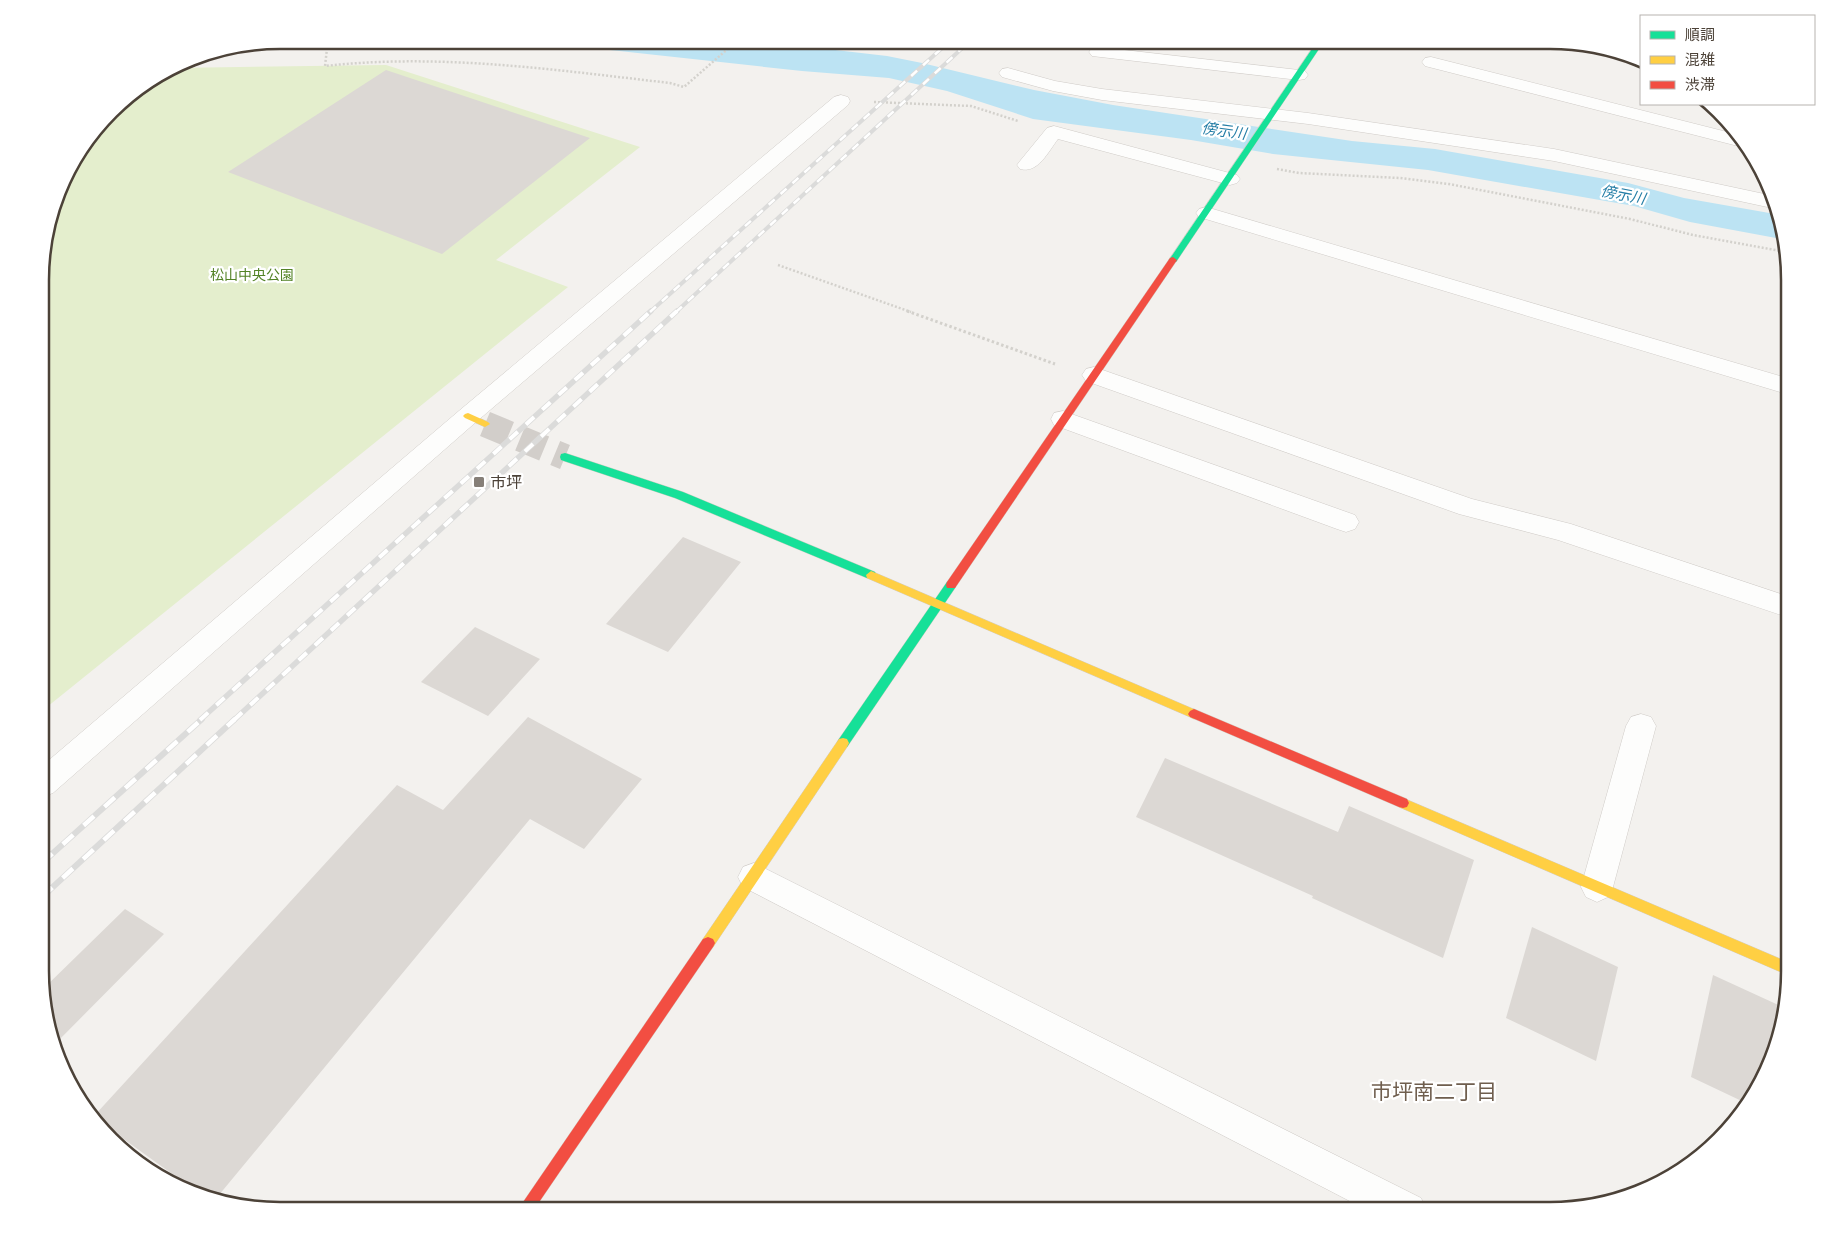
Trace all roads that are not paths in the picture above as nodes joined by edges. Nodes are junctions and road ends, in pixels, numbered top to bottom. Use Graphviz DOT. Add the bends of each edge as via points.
graph roads {
  1 [pos="1316,49"];
  2 [pos="1098,53"];
  3 [pos="1431,62"];
  4 [pos="1008,72"];
  5 [pos="1299,75"];
  6 [pos="841,101"];
  7 [pos="1271,117"];
  8 [pos="1734,139"];
  9 [pos="1027,165"];
  10 [pos="1238,167"];
  11 [pos="1768,201"];
  12 [pos="1206,213"];
  13 [pos="1093,376"];
  14 [pos="1781,384"];
  15 [pos="1063,420"];
  16 [pos="565,457"];
  17 [pos="1346,522"];
  18 [pos="939,604"];
  19 [pos="1781,605"];
  20 [pos="1641,726"];
  21 [pos="49,778"];
  22 [pos="754,877"];
  23 [pos="1598,887"];
  24 [pos="1781,966"];
  25 [pos="530,1202"];
  26 [pos="1390,1202"];
  1 -- 5 [label="street"];
  2 -- 5 [label="street"];
  3 -- 8 [label="street"];
  4 -- 7 [label="street" via="1067,89"];
  5 -- 7 [label="street"];
  6 -- 21 [label="street" via="477,420"];
  7 -- 10 [label="street"];
  7 -- 11 [label="street" via="1334,122 1554,155"];
  9 -- 10 [label="street" via="1054,132"];
  10 -- 12 [label="street"];
  12 -- 13 [label="street"];
  12 -- 14 [label="street"];
  13 -- 15 [label="street"];
  13 -- 19 [label="street" via="1468,507 1562,530"];
  15 -- 17 [label="street"];
  15 -- 18 [label="street"];
  16 -- 18 [label="street" via="680,495"];
  18 -- 22 [label="street"];
  18 -- 23 [label="street"];
  20 -- 23 [label="street"];
  22 -- 25 [label="street"];
  22 -- 26 [label="street"];
  23 -- 24 [label="street"];
}
